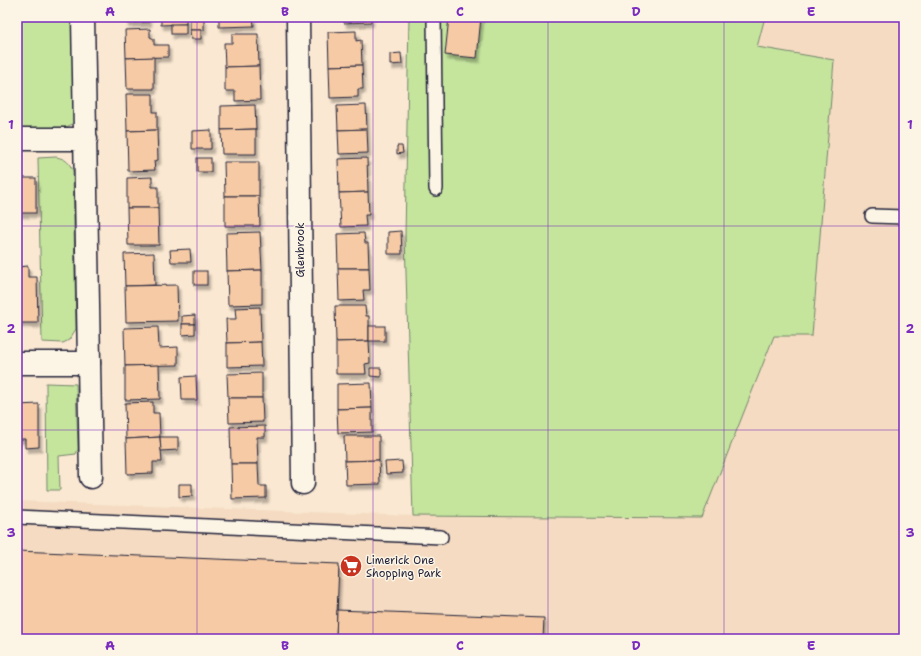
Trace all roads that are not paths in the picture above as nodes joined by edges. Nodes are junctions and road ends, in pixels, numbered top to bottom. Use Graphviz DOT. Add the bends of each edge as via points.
graph roads {
  1 [pos="83,17"];
  2 [pos="298,17"];
  3 [pos="434,17"];
  4 [pos="17,139"];
  5 [pos="86,140"];
  6 [pos="436,189"];
  7 [pos="872,216"];
  8 [pos="904,217"];
  9 [pos="17,363"];
  10 [pos="89,363"];
  11 [pos="91,477"];
  12 [pos="303,484"];
  13 [pos="17,517"];
  14 [pos="441,537"];
  1 -- 5 [label="street"];
  2 -- 12 [label="street, Glenbrook"];
  3 -- 6 [label="lane"];
  4 -- 5 [label="street"];
  5 -- 10 [label="street"];
  7 -- 8 [label="lane"];
  9 -- 10 [label="street"];
  10 -- 11 [label="street"];
  13 -- 14 [label="lane"];
}
